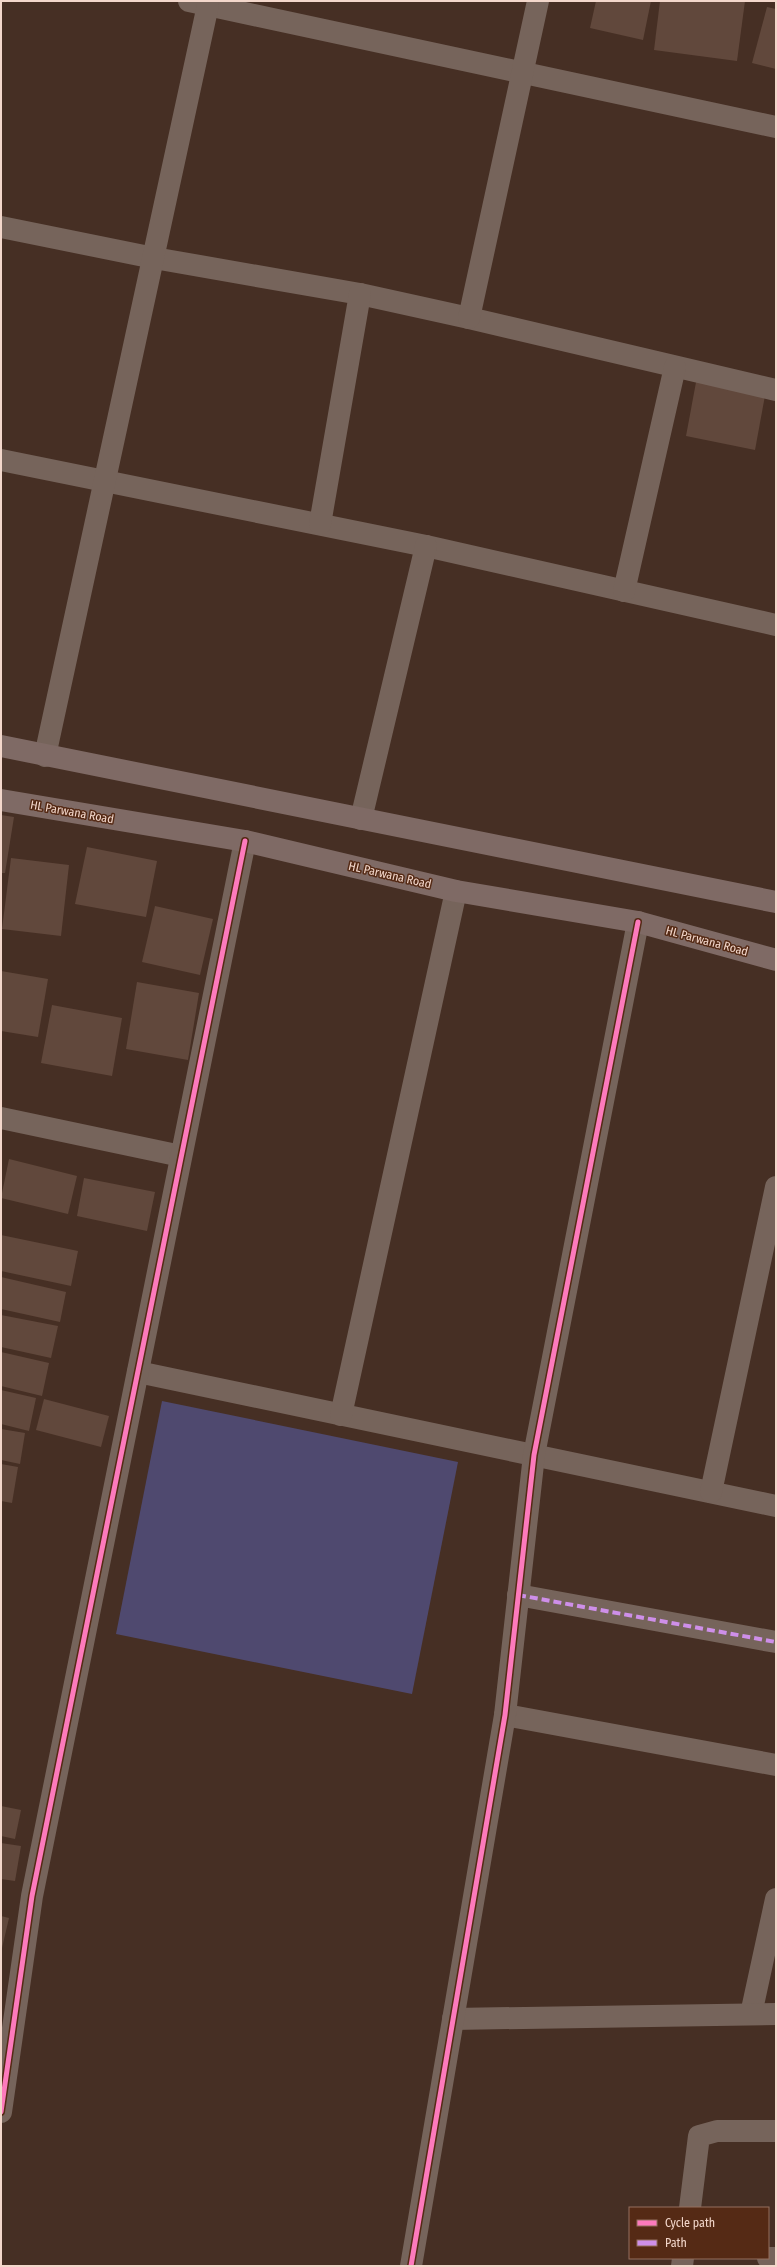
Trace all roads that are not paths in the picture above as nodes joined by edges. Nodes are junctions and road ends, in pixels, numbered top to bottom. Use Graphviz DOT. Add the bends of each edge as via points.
graph roads {
  1 [pos="538,1"];
  2 [pos="198,3"];
  3 [pos="244,7"];
  4 [pos="522,72"];
  5 [pos="776,127"];
  6 [pos="1,227"];
  7 [pos="154,258"];
  8 [pos="360,294"];
  9 [pos="469,318"];
  10 [pos="675,366"];
  11 [pos="776,390"];
  12 [pos="1,460"];
  13 [pos="106,482"];
  14 [pos="320,524"];
  15 [pos="426,546"];
  16 [pos="624,591"];
  17 [pos="776,625"];
  18 [pos="1,746"];
  19 [pos="45,756"];
  20 [pos="1,800"];
  21 [pos="361,819"];
  22 [pos="245,841"];
  23 [pos="456,891"];
  24 [pos="776,902"];
  25 [pos="638,922"];
  26 [pos="776,960"];
  27 [pos="1,1118"];
  28 [pos="182,1156"];
  29 [pos="776,1187"];
  30 [pos="138,1372"];
  31 [pos="341,1415"];
  32 [pos="534,1455"];
  33 [pos="711,1492"];
  34 [pos="776,1506"];
  35 [pos="518,1595"];
  36 [pos="776,1642"];
  37 [pos="505,1715"];
  38 [pos="776,1765"];
  39 [pos="776,1899"];
  40 [pos="751,2014"];
  41 [pos="776,2014"];
  42 [pos="453,2019"];
  43 [pos="7,2031"];
  44 [pos="1,2112"];
  45 [pos="776,2131"];
  46 [pos="690,2207"];
  47 [pos="411,2266"];
  1 -- 4 [label="street"];
  2 -- 3 [label="street"];
  2 -- 7 [label="street"];
  3 -- 4 [label="street"];
  4 -- 5 [label="street"];
  4 -- 9 [label="street"];
  6 -- 7 [label="street"];
  7 -- 8 [label="street"];
  7 -- 13 [label="street"];
  8 -- 9 [label="street"];
  8 -- 14 [label="street"];
  9 -- 10 [label="street"];
  10 -- 11 [label="street"];
  10 -- 16 [label="street"];
  12 -- 13 [label="street"];
  13 -- 14 [label="street"];
  13 -- 19 [label="street"];
  14 -- 15 [label="street"];
  15 -- 16 [label="street"];
  15 -- 21 [label="street"];
  16 -- 17 [label="street"];
  18 -- 19 [label="street"];
  19 -- 21 [label="street"];
  20 -- 22 [label="street, HL Parwana Road"];
  21 -- 24 [label="street"];
  22 -- 23 [label="street, HL Parwana Road"];
  22 -- 28 [label="street"];
  23 -- 25 [label="street, HL Parwana Road"];
  23 -- 31 [label="street"];
  25 -- 26 [label="street, HL Parwana Road"];
  25 -- 32 [label="street"];
  27 -- 28 [label="street"];
  28 -- 30 [label="street"];
  29 -- 33 [label="street"];
  30 -- 31 [label="street"];
  30 -- 43 [label="street"];
  31 -- 32 [label="street"];
  32 -- 33 [label="street"];
  32 -- 35 [label="street"];
  33 -- 34 [label="street"];
  35 -- 36 [label="street"];
  35 -- 37 [label="street"];
  37 -- 38 [label="street"];
  37 -- 42 [label="street"];
  39 -- 40 [label="street"];
  40 -- 41 [label="street"];
  40 -- 42 [label="street"];
  42 -- 47 [label="street"];
  43 -- 44 [label="street"];
  45 -- 46 [label="street" via="718,2131 699,2136"];
}
